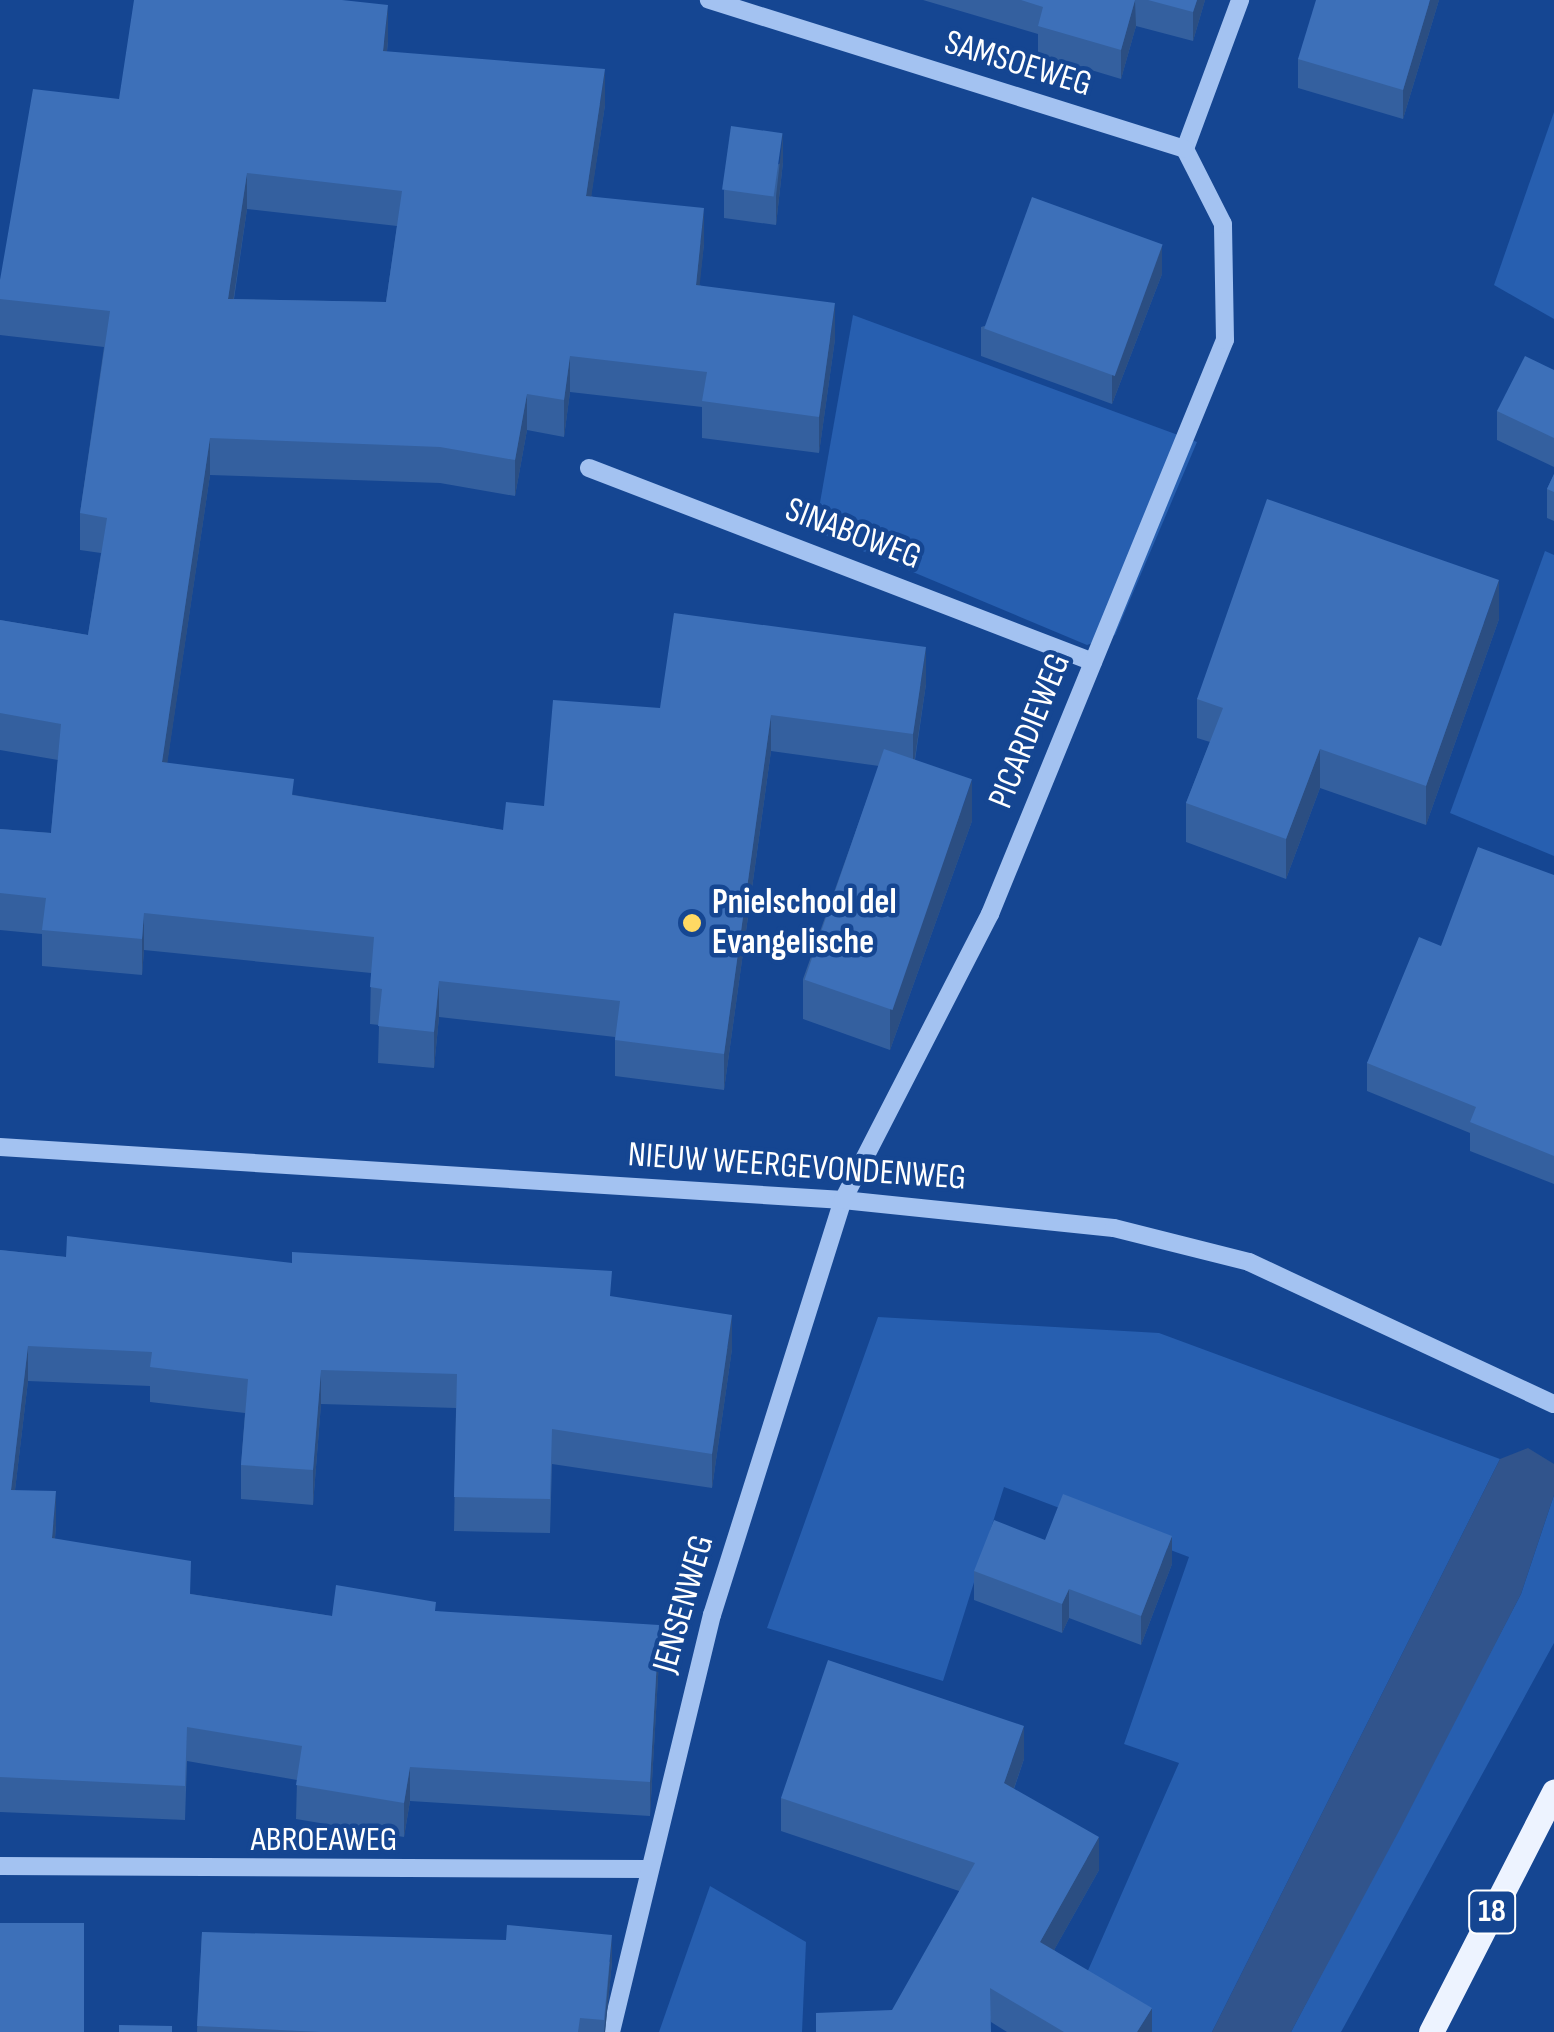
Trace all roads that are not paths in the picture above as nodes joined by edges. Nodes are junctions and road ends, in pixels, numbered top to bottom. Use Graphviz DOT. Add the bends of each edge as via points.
graph roads {
  1 [pos="709,0"];
  2 [pos="1240,0"];
  3 [pos="1185,148"];
  4 [pos="589,468"];
  5 [pos="1093,662"];
  6 [pos="0,1147"];
  7 [pos="844,1200"];
  8 [pos="1554,1404"];
  9 [pos="1550,1806"];
  10 [pos="0,1866"];
  11 [pos="647,1869"];
  12 [pos="611,2032"];
  13 [pos="1431,2032"];
  1 -- 3 [label="street, SAMSOEWEG"];
  2 -- 3 [label="street"];
  3 -- 5 [label="street, PICARDIEWEG" via="1223,224 1225,340"];
  4 -- 5 [label="street, SINABOWEG"];
  5 -- 7 [label="street, PICARDIEWEG" via="990,914"];
  6 -- 7 [label="street, NIEUW WEERGEVONDENWEG"];
  7 -- 8 [label="street, NIEUW WEERGEVONDENWEG" via="1114,1228 1206,1248"];
  7 -- 11 [label="street, JENSENWEG" via="712,1615"];
  9 -- 13 [label="main road, 18"];
  10 -- 11 [label="street, ABROEAWEG"];
  11 -- 12 [label="street, JENSENWEG"];
}
